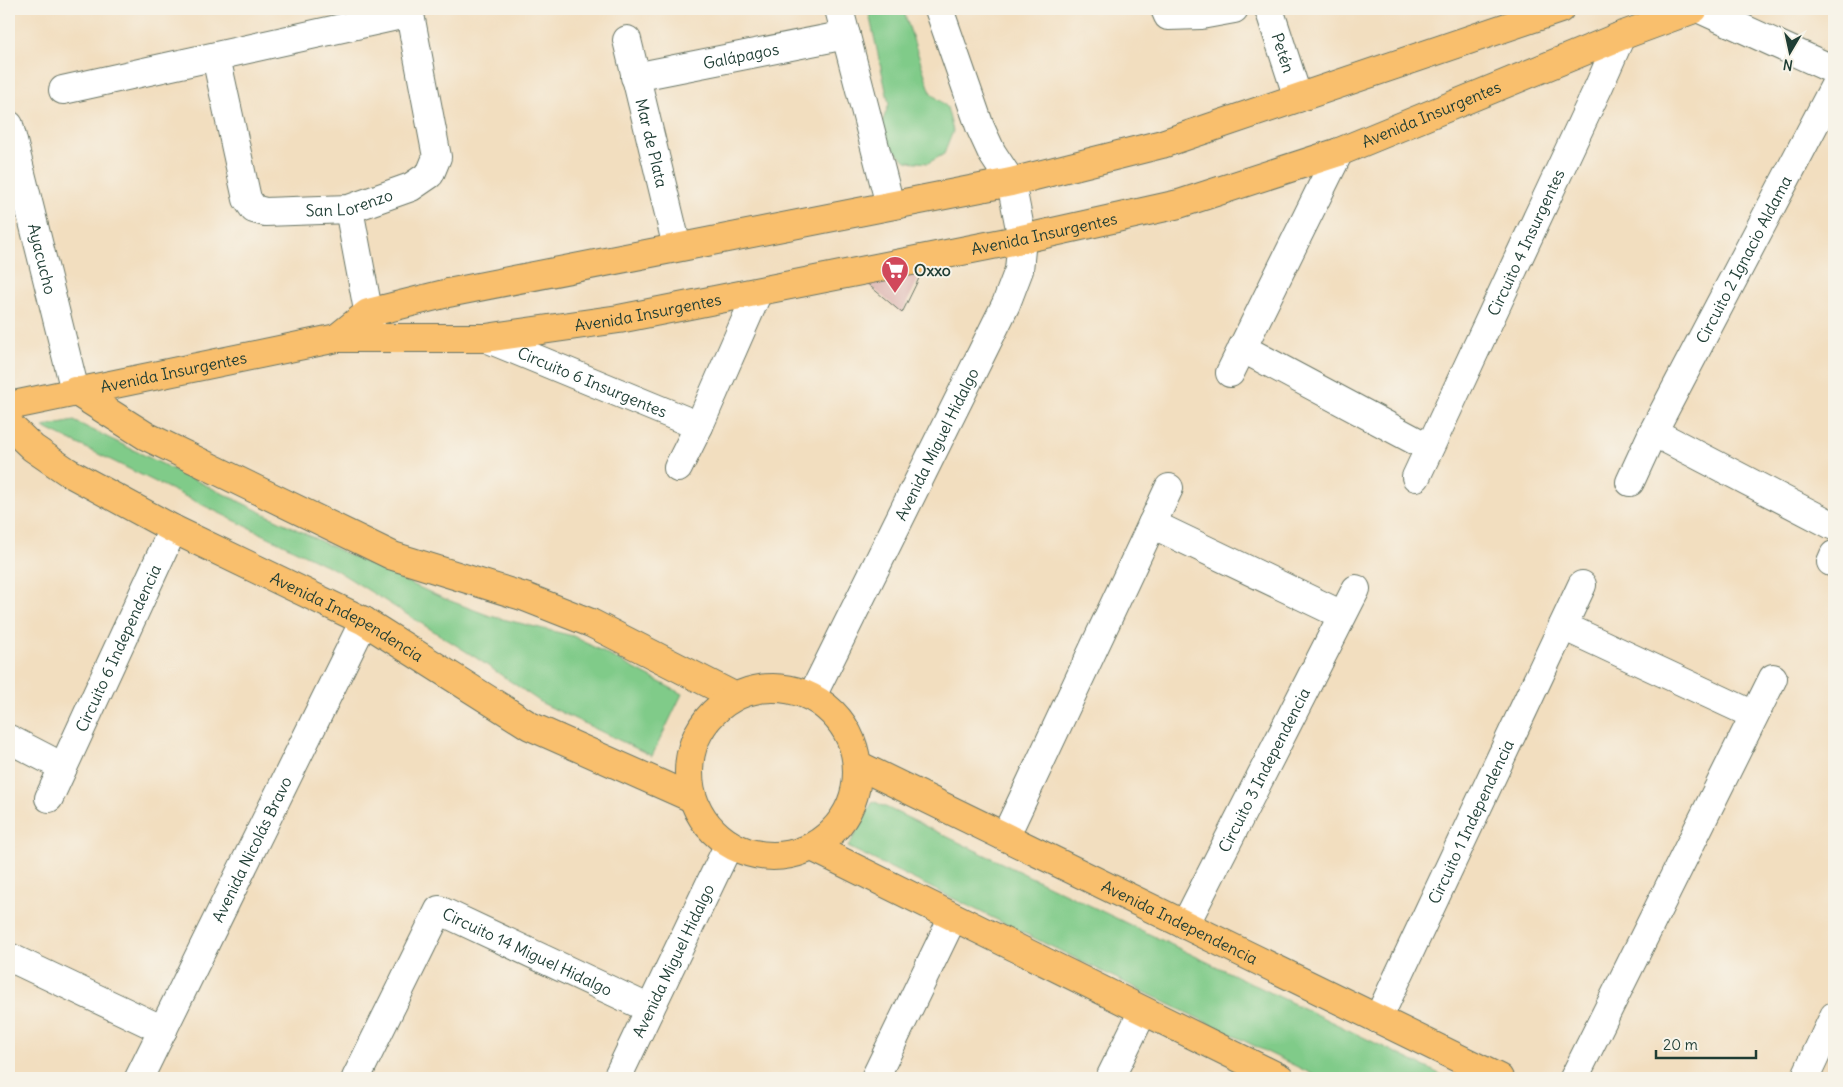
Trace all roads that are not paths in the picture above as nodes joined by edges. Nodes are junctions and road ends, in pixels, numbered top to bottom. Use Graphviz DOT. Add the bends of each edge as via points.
graph roads {
  1 [pos="839,9"];
  2 [pos="939,9"];
  3 [pos="1166,9"];
  4 [pos="1234,9"];
  5 [pos="1269,9"];
  6 [pos="1560,9"];
  7 [pos="1694,9"];
  8 [pos="1700,9"];
  9 [pos="410,11"];
  10 [pos="846,35"];
  11 [pos="1621,36"];
  12 [pos="627,40"];
  13 [pos="216,57"];
  14 [pos="1834,70"];
  15 [pos="635,77"];
  16 [pos="1834,87"];
  17 [pos="63,90"];
  18 [pos="1298,98"];
  19 [pos="9,125"];
  20 [pos="1339,152"];
  21 [pos="1011,182"];
  22 [pos="890,205"];
  23 [pos="349,209"];
  24 [pos="1022,239"];
  25 [pos="677,247"];
  26 [pos="758,292"];
  27 [pos="371,326"];
  28 [pos="486,338"];
  29 [pos="1242,348"];
  30 [pos="1230,373"];
  31 [pos="74,391"];
  32 [pos="9,406"];
  33 [pos="9,425"];
  34 [pos="699,426"];
  35 [pos="1654,432"];
  36 [pos="1429,448"];
  37 [pos="678,468"];
  38 [pos="1416,477"];
  39 [pos="1630,482"];
  40 [pos="1169,488"];
  41 [pos="1152,524"];
  42 [pos="1834,526"];
  43 [pos="174,529"];
  44 [pos="1582,585"];
  45 [pos="1356,589"];
  46 [pos="1342,615"];
  47 [pos="364,621"];
  48 [pos="1563,626"];
  49 [pos="1772,678"];
  50 [pos="734,696"];
  51 [pos="812,696"];
  52 [pos="1754,715"];
  53 [pos="9,739"];
  54 [pos="858,765"];
  55 [pos="63,767"];
  56 [pos="48,798"];
  57 [pos="692,798"];
  58 [pos="1005,837"];
  59 [pos="729,844"];
  60 [pos="812,847"];
  61 [pos="953,917"];
  62 [pos="1185,925"];
  63 [pos="9,957"];
  64 [pos="650,1009"];
  65 [pos="1143,1011"];
  66 [pos="1834,1016"];
  67 [pos="1378,1019"];
  68 [pos="163,1030"];
  69 [pos="139,1078"];
  70 [pos="356,1078"];
  71 [pos="617,1078"];
  72 [pos="875,1078"];
  73 [pos="1110,1078"];
  74 [pos="1280,1078"];
  75 [pos="1499,1078"];
  76 [pos="1574,1078"];
  77 [pos="1804,1078"];
  1 -- 10 [label="street"];
  2 -- 21 [label="street" via="980,127"];
  3 -- 4 [label="street" via="1168,16"];
  5 -- 18 [label="street, Petén"];
  6 -- 18 [label="main road, Avenida Insurgentes"];
  7 -- 11 [label="main road, Avenida Insurgentes"];
  8 -- 14 [label="street"];
  9 -- 13 [label="street, San Lorenzo"];
  9 -- 23 [label="street, San Lorenzo" via="437,157 430,174 411,187"];
  10 -- 15 [label="street, Galápagos"];
  10 -- 22 [label="street"];
  11 -- 20 [label="main road, Avenida Insurgentes"];
  11 -- 36 [label="street, Circuito 4 Insurgentes"];
  12 -- 15 [label="street, Mar de Plata"];
  13 -- 17 [label="street, San Lorenzo"];
  13 -- 23 [label="street, San Lorenzo" via="247,199 254,209 265,212"];
  15 -- 25 [label="street, Mar de Plata"];
  16 -- 35 [label="street, Circuito 2 Ignacio Aldama"];
  18 -- 21 [label="main road, Avenida Insurgentes" via="1162,144"];
  19 -- 31 [label="street, Ayacucho"];
  20 -- 24 [label="main road, Avenida Insurgentes" via="1179,204"];
  20 -- 29 [label="street"];
  21 -- 22 [label="main road, Avenida Insurgentes"];
  21 -- 24 [label="street, Avenida Miguel Hidalgo"];
  22 -- 25 [label="main road, Avenida Insurgentes"];
  23 -- 27 [label="street"];
  24 -- 26 [label="main road, Avenida Insurgentes"];
  24 -- 51 [label="street, Avenida Miguel Hidalgo" via="1019,270 1006,304"];
  25 -- 27 [label="main road, Avenida Insurgentes" via="448,293"];
  26 -- 28 [label="main road, Avenida Insurgentes" via="619,319"];
  26 -- 34 [label="street"];
  27 -- 28 [label="main road, Avenida Insurgentes"];
  27 -- 31 [label="main road, Avenida Insurgentes" via="337,338"];
  28 -- 34 [label="street, Circuito 6 Insurgentes"];
  29 -- 30 [label="street"];
  29 -- 36 [label="street"];
  31 -- 32 [label="main road, Avenida Insurgentes"];
  31 -- 50 [label="main road" via="146,436 393,556 524,597 591,622"];
  33 -- 43 [label="main road, Avenida Independencia" via="33,448 68,472"];
  34 -- 37 [label="street"];
  35 -- 39 [label="street, Circuito 2 Ignacio Aldama"];
  35 -- 42 [label="street"];
  36 -- 38 [label="street, Circuito 4 Insurgentes"];
  40 -- 41 [label="street"];
  41 -- 46 [label="street"];
  41 -- 58 [label="street"];
  43 -- 47 [label="main road, Avenida Independencia"];
  43 -- 55 [label="street, Circuito 6 Independencia"];
  44 -- 48 [label="street, Circuito 1 Independencia"];
  45 -- 46 [label="street, Circuito 3 Independencia"];
  46 -- 62 [label="street, Circuito 3 Independencia"];
  47 -- 57 [label="main road, Avenida Independencia" via="530,726"];
  47 -- 68 [label="street, Avenida Nicolás Bravo"];
  48 -- 52 [label="street"];
  48 -- 67 [label="street, Circuito 1 Independencia"];
  49 -- 52 [label="street"];
  50 -- 51 [label="main road" via="774,687"];
  50 -- 57 [label="main road" via="710,713 694,739 687,768"];
  51 -- 54 [label="main road" via="835,713 846,729"];
  52 -- 76 [label="street"];
  53 -- 55 [label="street"];
  54 -- 58 [label="main road, Avenida Independencia"];
  54 -- 60 [label="main road" via="854,798 838,827"];
  55 -- 56 [label="street, Circuito 6 Independencia"];
  57 -- 59 [label="main road" via="706,824"];
  58 -- 62 [label="main road, Avenida Independencia"];
  59 -- 60 [label="main road" via="756,855 785,856"];
  59 -- 64 [label="street, Avenida Miguel Hidalgo"];
  60 -- 61 [label="main road"];
  61 -- 65 [label="main road"];
  61 -- 72 [label="street"];
  62 -- 67 [label="main road, Avenida Independencia"];
  63 -- 68 [label="street"];
  64 -- 70 [label="street, Circuito 14 Miguel Hidalgo" via="439,910"];
  64 -- 71 [label="street, Avenida Miguel Hidalgo"];
  65 -- 73 [label="street"];
  65 -- 74 [label="main road"];
  66 -- 77 [label="street"];
  67 -- 75 [label="main road, Avenida Independencia"];
  68 -- 69 [label="street, Avenida Nicolás Bravo"];
}
